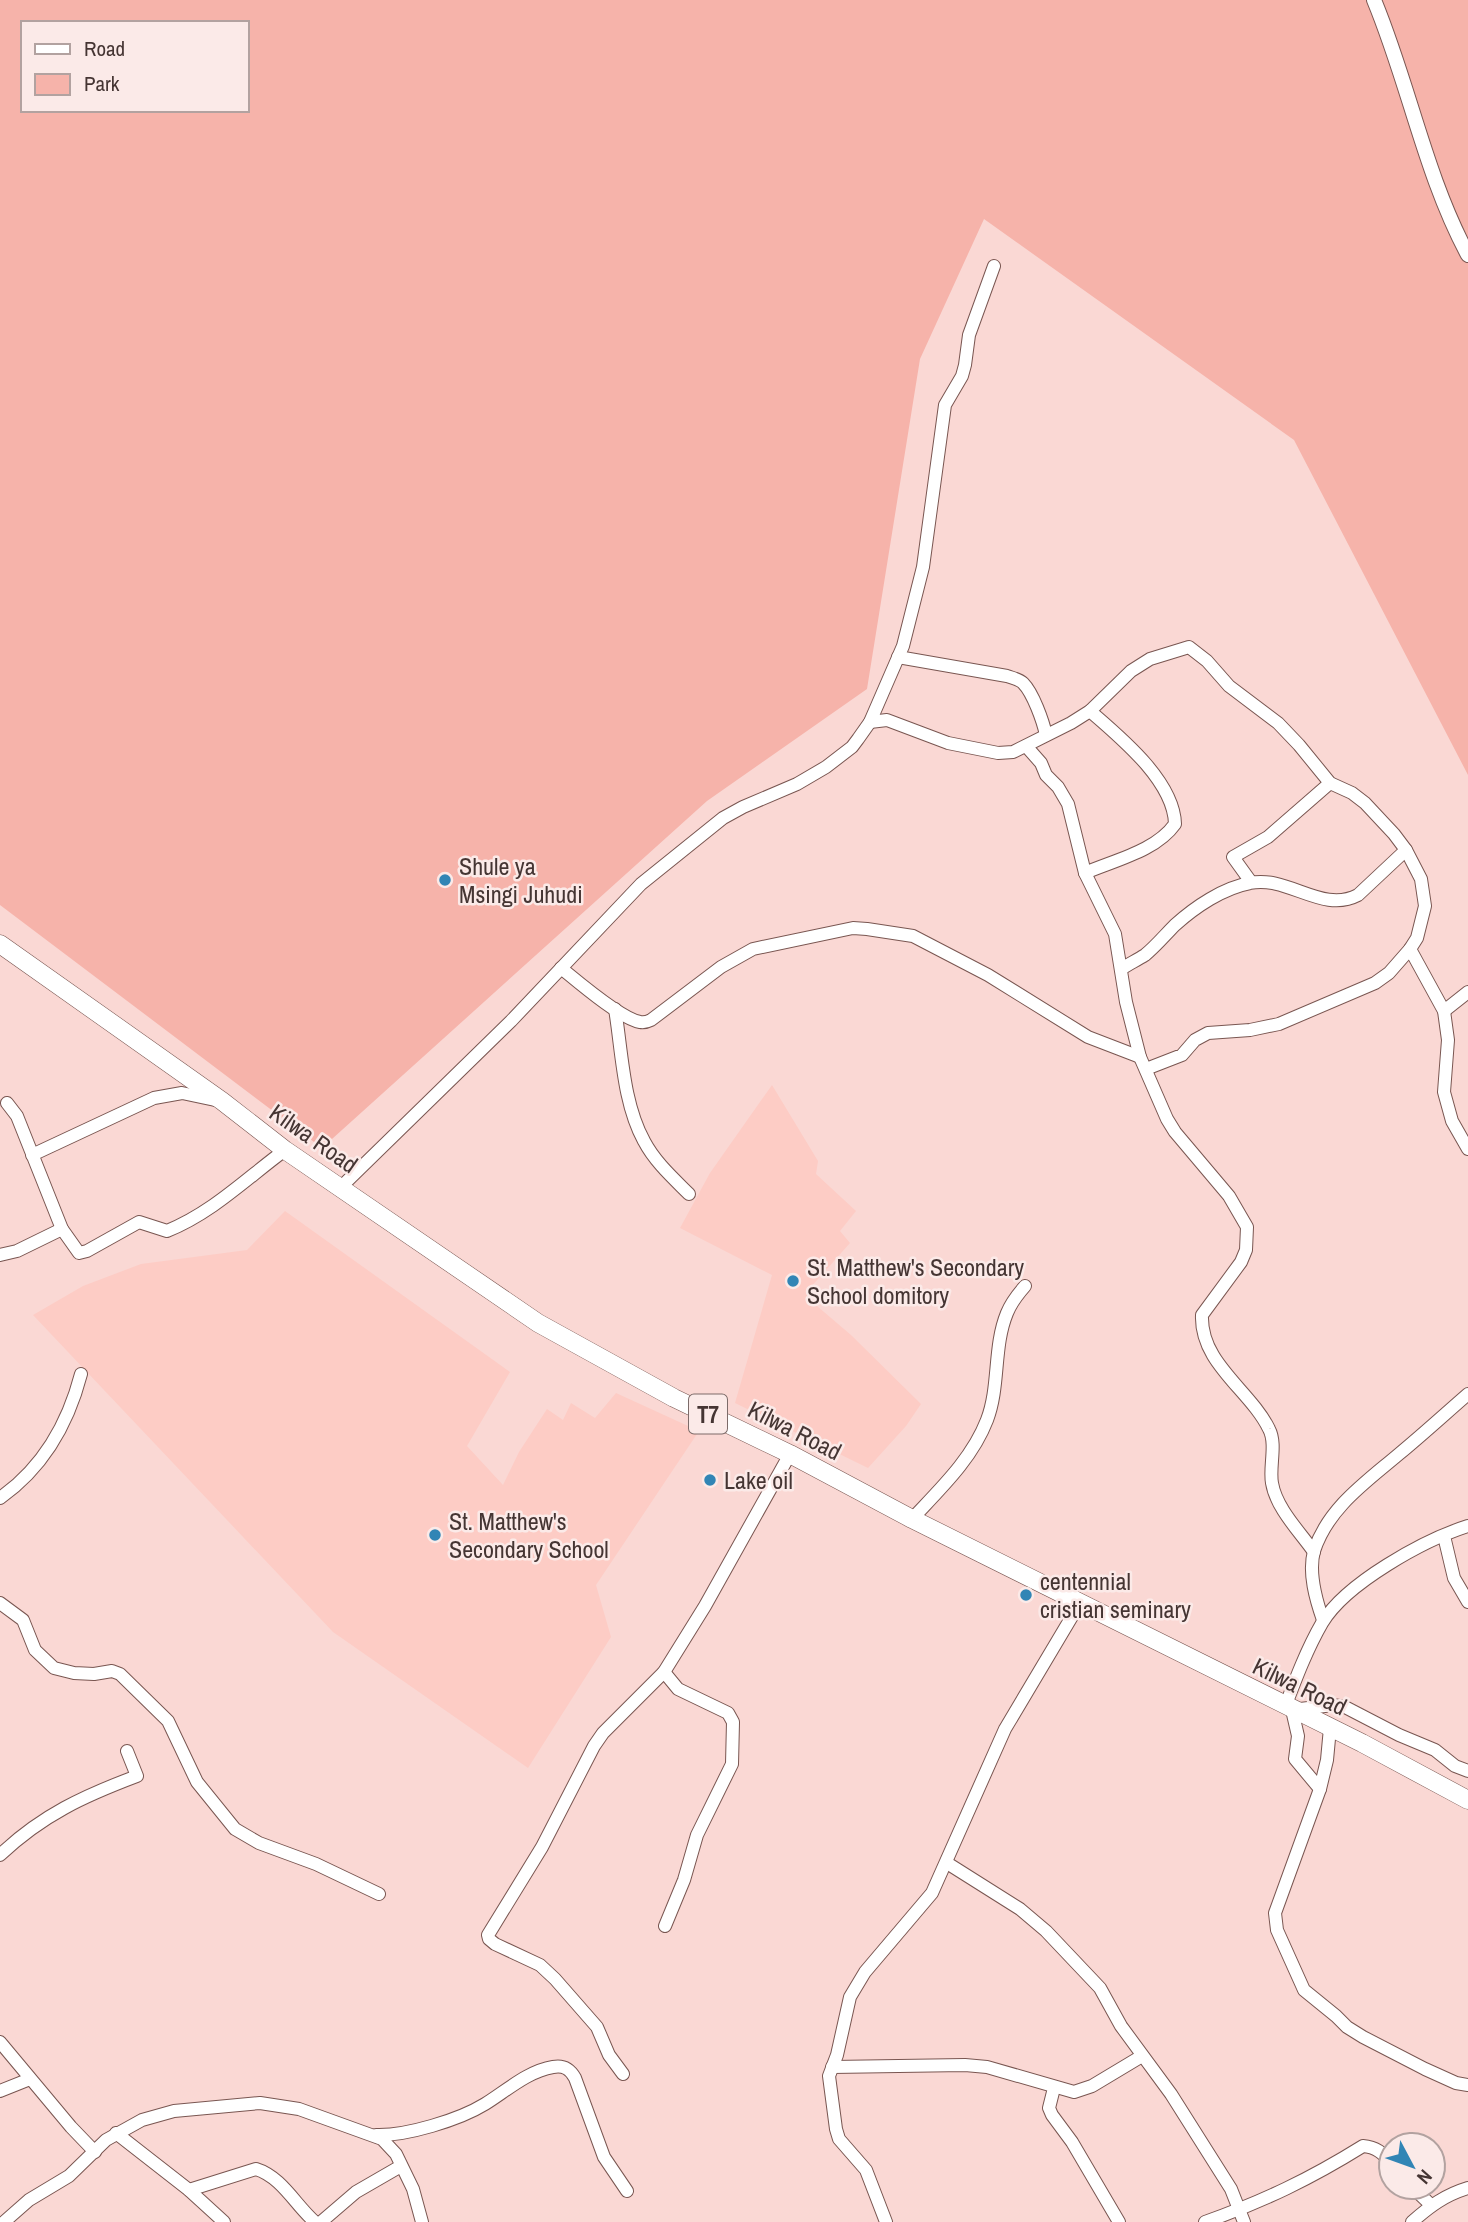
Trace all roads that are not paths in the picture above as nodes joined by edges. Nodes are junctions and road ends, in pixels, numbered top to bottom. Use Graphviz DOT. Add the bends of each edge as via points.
graph roads {
  1 [pos="1374,0"];
  2 [pos="1468,255"];
  3 [pos="994,266"];
  4 [pos="898,657"];
  5 [pos="1090,711"];
  6 [pos="870,722"];
  7 [pos="1046,735"];
  8 [pos="1026,746"];
  9 [pos="1330,783"];
  10 [pos="1406,850"];
  11 [pos="1085,873"];
  12 [pos="1251,882"];
  13 [pos="0,944"];
  14 [pos="1410,949"];
  15 [pos="561,968"];
  16 [pos="1121,969"];
  17 [pos="1468,992"];
  18 [pos="615,1009"];
  19 [pos="1444,1011"];
  20 [pos="1140,1056"];
  21 [pos="1146,1069"];
  22 [pos="222,1101"];
  23 [pos="7,1103"];
  24 [pos="1468,1149"];
  25 [pos="285,1150"];
  26 [pos="32,1155"];
  27 [pos="341,1187"];
  28 [pos="689,1194"];
  29 [pos="62,1228"];
  30 [pos="0,1255"];
  31 [pos="1025,1286"];
  32 [pos="81,1374"];
  33 [pos="1468,1394"];
  34 [pos="790,1454"];
  35 [pos="0,1498"];
  36 [pos="912,1519"];
  37 [pos="1468,1526"];
  38 [pos="1444,1536"];
  39 [pos="1314,1552"];
  40 [pos="1468,1602"];
  41 [pos="0,1603"];
  42 [pos="1080,1603"];
  43 [pos="1323,1620"];
  44 [pos="664,1672"];
  45 [pos="1289,1708"];
  46 [pos="1330,1728"];
  47 [pos="127,1751"];
  48 [pos="1468,1771"];
  49 [pos="1320,1789"];
  50 [pos="1468,1800"];
  51 [pos="0,1855"];
  52 [pos="947,1863"];
  53 [pos="379,1894"];
  54 [pos="665,1926"];
  55 [pos="0,2042"];
  56 [pos="1142,2056"];
  57 [pos="832,2067"];
  58 [pos="623,2074"];
  59 [pos="30,2079"];
  60 [pos="1468,2085"];
  61 [pos="1054,2088"];
  62 [pos="0,2091"];
  63 [pos="116,2133"];
  64 [pos="375,2136"];
  65 [pos="1377,2150"];
  66 [pos="95,2152"];
  67 [pos="401,2166"];
  68 [pos="1468,2188"];
  69 [pos="189,2190"];
  70 [pos="627,2192"];
  71 [pos="1426,2201"];
  72 [pos="1430,2205"];
  73 [pos="1241,2216"];
  74 [pos="4,2222"];
  75 [pos="224,2222"];
  76 [pos="315,2222"];
  77 [pos="321,2222"];
  78 [pos="422,2222"];
  79 [pos="886,2222"];
  80 [pos="1119,2222"];
  81 [pos="1205,2222"];
  82 [pos="1412,2222"];
  1 -- 2 [label="main road" via="1432,173"];
  3 -- 4 [label="street" via="969,335 962,376 945,405 923,567"];
  4 -- 6 [label="street"];
  4 -- 7 [label="street" via="1022,682"];
  5 -- 7 [label="street"];
  5 -- 9 [label="street" via="1131,671 1150,659 1189,647 1229,686 1278,723"];
  5 -- 11 [label="street" via="1162,787 1173,806 1175,824 1151,845"];
  6 -- 8 [label="street" via="899,722 948,743 999,753"];
  6 -- 15 [label="street" via="852,747 826,767 733,811 684,848 633,892"];
  7 -- 8 [label="street"];
  8 -- 11 [label="street" via="1068,804"];
  9 -- 10 [label="street" via="1365,803"];
  9 -- 12 [label="street" via="1268,837 1233,857"];
  10 -- 12 [label="street" via="1349,901 1327,901 1278,884"];
  10 -- 14 [label="street" via="1421,879 1425,906"];
  11 -- 16 [label="street" via="1115,934"];
  12 -- 16 [label="street" via="1199,906 1144,955"];
  13 -- 22 [label="highway, Kilwa Road / T7"];
  14 -- 19 [label="street"];
  14 -- 21 [label="street" via="1389,973 1357,992 1279,1024 1208,1033 1182,1055"];
  15 -- 18 [label="street"];
  15 -- 27 [label="street"];
  16 -- 20 [label="street"];
  17 -- 19 [label="street"];
  18 -- 20 [label="street" via="638,1022 651,1020 721,967 753,949 853,928 913,936 988,975 1088,1037"];
  18 -- 28 [label="street" via="635,1123 658,1163"];
  19 -- 24 [label="street" via="1446,1100"];
  20 -- 21 [label="street"];
  21 -- 39 [label="street" via="1175,1132 1229,1196 1247,1227 1241,1262 1202,1315 1203,1331 1213,1357 1271,1433 1275,1494"];
  22 -- 25 [label="highway, Kilwa Road / T7"];
  22 -- 26 [label="street" via="182,1093 164,1095"];
  23 -- 26 [label="street"];
  25 -- 27 [label="highway, Kilwa Road / T7"];
  25 -- 29 [label="street" via="226,1198 170,1230 139,1222 82,1253"];
  26 -- 29 [label="street"];
  27 -- 34 [label="highway, Kilwa Road / T7" via="538,1324"];
  29 -- 30 [label="street"];
  31 -- 36 [label="street" via="1006,1314 993,1398 982,1430 964,1460"];
  32 -- 35 [label="street" via="74,1403 58,1435 26,1476"];
  33 -- 39 [label="street" via="1351,1494"];
  34 -- 36 [label="highway, Kilwa Road / T7"];
  34 -- 44 [label="street"];
  36 -- 42 [label="highway, Kilwa Road / T7"];
  37 -- 38 [label="street"];
  38 -- 40 [label="street" via="1454,1578"];
  38 -- 43 [label="street" via="1369,1575"];
  39 -- 43 [label="street" via="1313,1579"];
  41 -- 53 [label="street" via="23,1620 35,1650 54,1668 120,1674 168,1721 197,1782 239,1832"];
  42 -- 45 [label="highway, Kilwa Road / T7"];
  42 -- 52 [label="street" via="1005,1729"];
  43 -- 45 [label="street" via="1302,1663"];
  44 -- 54 [label="street" via="678,1689 728,1713 734,1737 732,1764 697,1835"];
  44 -- 58 [label="street" via="603,1732 542,1847 487,1936 540,1965 555,1979 597,2027"];
  45 -- 46 [label="highway, Kilwa Road / T7"];
  45 -- 48 [label="street" via="1345,1707"];
  45 -- 49 [label="street" via="1298,1736 1295,1759"];
  46 -- 49 [label="street"];
  46 -- 50 [label="highway, Kilwa Road / T7"];
  47 -- 51 [label="street" via="137,1776 55,1812"];
  49 -- 60 [label="street" via="1275,1913 1277,1930 1298,1981 1347,2027 1425,2069"];
  52 -- 56 [label="street" via="1020,1909 1055,1940 1100,1988"];
  52 -- 57 [label="street" via="932,1893 864,1972 850,1997"];
  55 -- 59 [label="street"];
  56 -- 61 [label="street" via="1082,2091"];
  56 -- 73 [label="street" via="1231,2189"];
  57 -- 61 [label="street" via="965,2064"];
  57 -- 79 [label="street" via="839,2139 866,2170"];
  59 -- 62 [label="street"];
  59 -- 66 [label="street"];
  61 -- 80 [label="street" via="1049,2108 1052,2115"];
  63 -- 64 [label="street" via="174,2111 260,2103 299,2109"];
  63 -- 66 [label="street"];
  63 -- 69 [label="street"];
  64 -- 67 [label="street" via="392,2148"];
  64 -- 70 [label="street" via="403,2134 473,2110 538,2072 564,2067 575,2078 604,2157"];
  65 -- 73 [label="street" via="1363,2146"];
  66 -- 74 [label="street"];
  67 -- 77 [label="street" via="356,2192"];
  67 -- 78 [label="street"];
  68 -- 72 [label="street"];
  69 -- 75 [label="street"];
  69 -- 76 [label="street" via="256,2169 291,2195"];
  71 -- 72 [label="street"];
  72 -- 82 [label="street"];
  73 -- 81 [label="street"];
}
